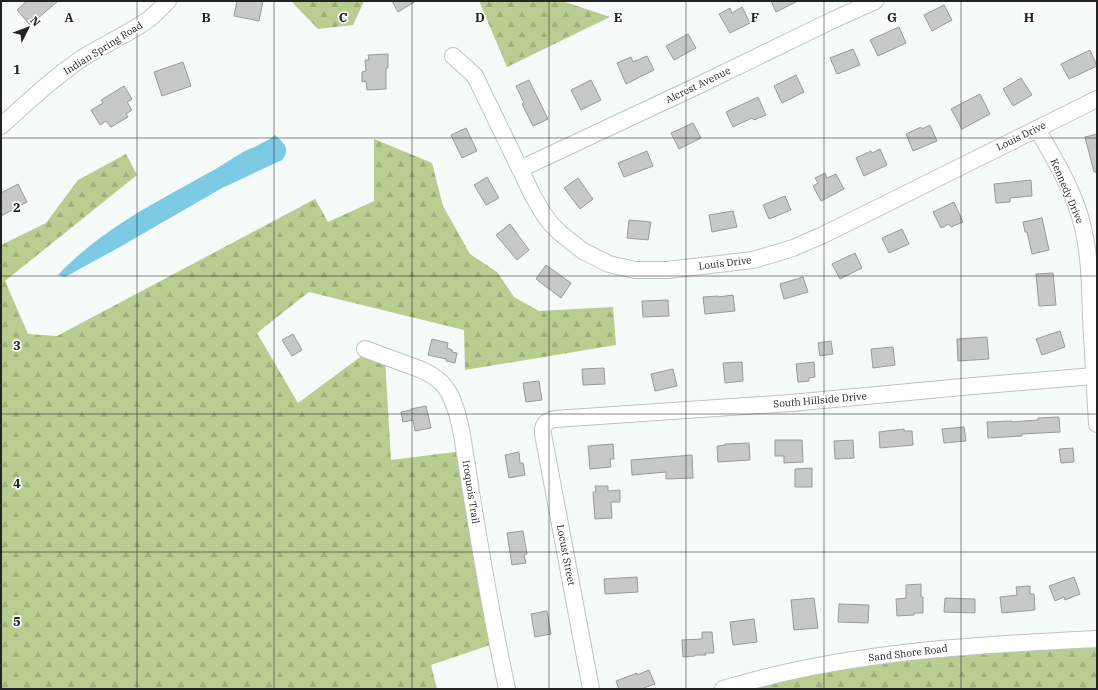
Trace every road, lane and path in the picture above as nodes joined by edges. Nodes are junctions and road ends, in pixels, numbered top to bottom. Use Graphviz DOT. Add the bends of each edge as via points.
graph roads {
  1 [pos="168,1"];
  2 [pos="875,1"];
  3 [pos="453,56"];
  4 [pos="1097,99"];
  5 [pos="1,126"];
  6 [pos="1037,129"];
  7 [pos="520,169"];
  8 [pos="365,349"];
  9 [pos="1094,376"];
  10 [pos="546,422"];
  11 [pos="1097,424"];
  12 [pos="1097,639"];
  13 [pos="507,689"];
  14 [pos="591,689"];
  15 [pos="723,689"];
  1 -- 5 [label="street, Indian Spring Road" via="146,21 69,68"];
  2 -- 7 [label="street, Alcrest Avenue"];
  3 -- 7 [label="street, Louis Drive" via="475,76"];
  4 -- 6 [label="street, Louis Drive"];
  6 -- 7 [label="street, Louis Drive" via="793,248 753,260 667,270 635,270 608,264 583,251 551,224"];
  6 -- 9 [label="street, Kennedy Drive" via="1056,161 1083,226 1090,285"];
  8 -- 13 [label="street, Iroquois Trail" via="422,370 440,381 457,411"];
  9 -- 10 [label="street, South Hillside Drive" via="791,403 555,419"];
  9 -- 11 [label="street, Kennedy Drive"];
  10 -- 14 [label="street, Locust Street" via="543,434"];
  12 -- 15 [label="street, Sand Shore Road" via="982,645 830,663"];
}
